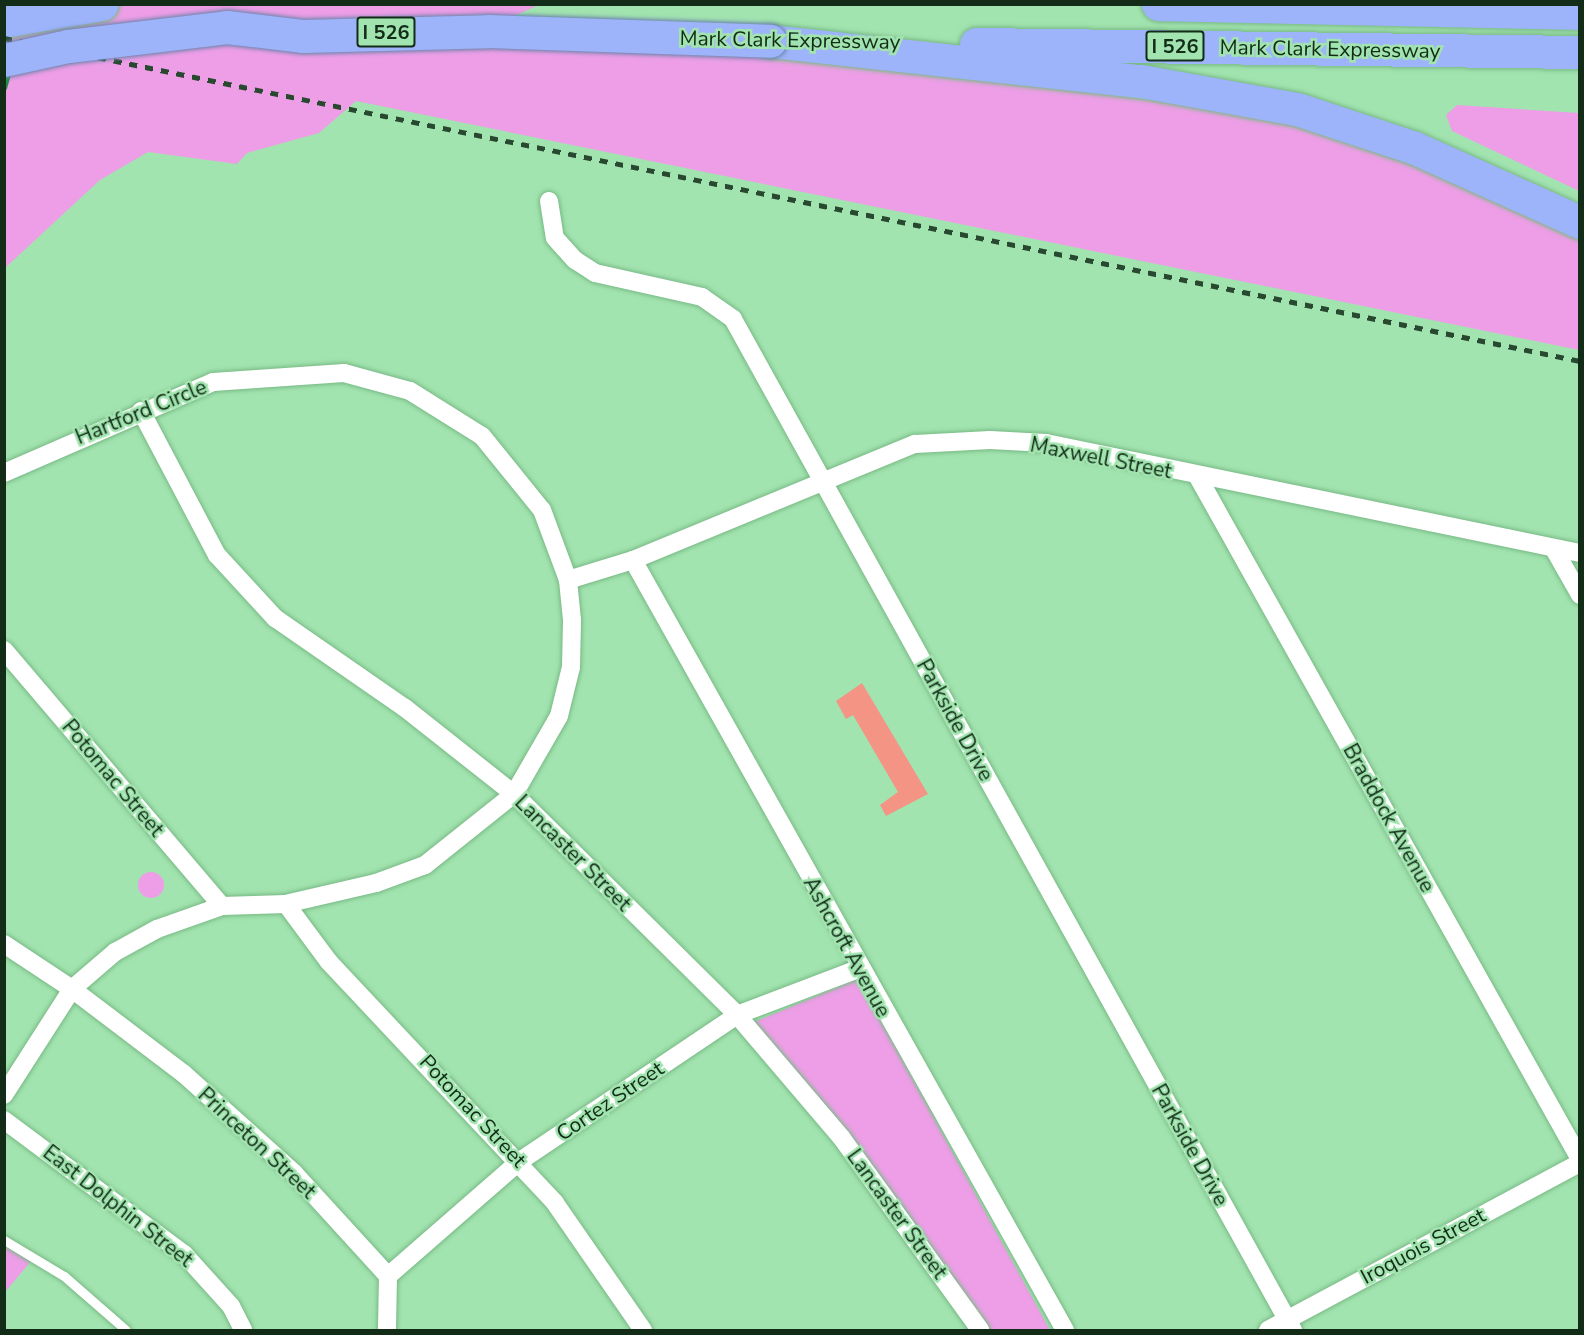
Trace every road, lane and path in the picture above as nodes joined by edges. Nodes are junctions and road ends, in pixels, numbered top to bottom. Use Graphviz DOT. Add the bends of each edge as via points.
graph roads {
  1 [pos="102,4"];
  2 [pos="1158,4"];
  3 [pos="1580,13"];
  4 [pos="4,21"];
  5 [pos="770,41"];
  6 [pos="1580,52"];
  7 [pos="4,60"];
  8 [pos="549,201"];
  9 [pos="1580,222"];
  10 [pos="141,411"];
  11 [pos="4,473"];
  12 [pos="1198,477"];
  13 [pos="823,481"];
  14 [pos="1554,549"];
  15 [pos="1580,554"];
  16 [pos="633,560"];
  17 [pos="568,580"];
  18 [pos="1580,595"];
  19 [pos="4,650"];
  20 [pos="514,794"];
  21 [pos="286,904"];
  22 [pos="222,906"];
  23 [pos="4,944"];
  24 [pos="858,969"];
  25 [pos="72,989"];
  26 [pos="737,1015"];
  27 [pos="4,1095"];
  28 [pos="4,1120"];
  29 [pos="520,1161"];
  30 [pos="1580,1161"];
  31 [pos="4,1240"];
  32 [pos="388,1276"];
  33 [pos="1290,1325"];
  34 [pos="126,1330"];
  35 [pos="243,1330"];
  36 [pos="387,1330"];
  37 [pos="643,1330"];
  38 [pos="980,1330"];
  39 [pos="1065,1330"];
  40 [pos="1268,1330"];
  1 -- 4 [label="highway"];
  2 -- 3 [label="highway, Mark Clark Expressway / I 526"];
  5 -- 6 [label="highway, Mark Clark Expressway / I 526"];
  5 -- 7 [label="highway, Mark Clark Expressway / I 526, bridge" via="488,31 303,36 227,27 68,46"];
  5 -- 9 [label="highway" via="1141,81 1297,109 1415,148"];
  8 -- 13 [label="street, Parkside Drive" via="555,238 575,260 595,273 702,297 733,319"];
  10 -- 11 [label="street, Hartford Circle"];
  10 -- 17 [label="street, Hartford Circle" via="213,382 293,376 344,373 410,391 482,436 542,510"];
  10 -- 20 [label="street, Lancaster Street" via="217,555 274,618 405,708"];
  12 -- 13 [label="street, Maxwell Street" via="1046,443 990,440 915,444"];
  12 -- 14 [label="street, Maxwell Street"];
  12 -- 30 [label="street, Braddock Avenue"];
  13 -- 16 [label="street, Maxwell Street"];
  13 -- 33 [label="street, Parkside Drive"];
  14 -- 15 [label="street, Maxwell Street"];
  14 -- 18 [label="street"];
  16 -- 17 [label="street, Maxwell Street"];
  16 -- 24 [label="street, Ashcroft Avenue"];
  17 -- 20 [label="street, Hartford Circle" via="571,667 559,716"];
  19 -- 22 [label="street, Potomac Street"];
  20 -- 21 [label="street, Hartford Circle" via="425,865 376,883"];
  20 -- 26 [label="street, Lancaster Street"];
  21 -- 22 [label="street, Hartford Circle"];
  21 -- 29 [label="street, Potomac Street" via="328,962"];
  22 -- 25 [label="street, Hartford Circle" via="157,929 114,952"];
  23 -- 25 [label="street"];
  24 -- 26 [label="street, Cortez Street"];
  24 -- 39 [label="street, Ashcroft Avenue"];
  25 -- 27 [label="street, Hartford Circle"];
  25 -- 32 [label="street, Princeton Street" via="184,1074 286,1165"];
  26 -- 29 [label="street, Cortez Street"];
  26 -- 38 [label="street, Lancaster Street" via="841,1137"];
  28 -- 35 [label="street, East Dolphin Street" via="184,1254 231,1306"];
  29 -- 32 [label="street, Cortez Street"];
  29 -- 37 [label="street, Potomac Street" via="622,1294"];
  30 -- 33 [label="street, Iroquois Street"];
  31 -- 34 [label="lane" via="64,1276"];
  32 -- 36 [label="street"];
  33 -- 40 [label="street, Iroquois Street"];
}
